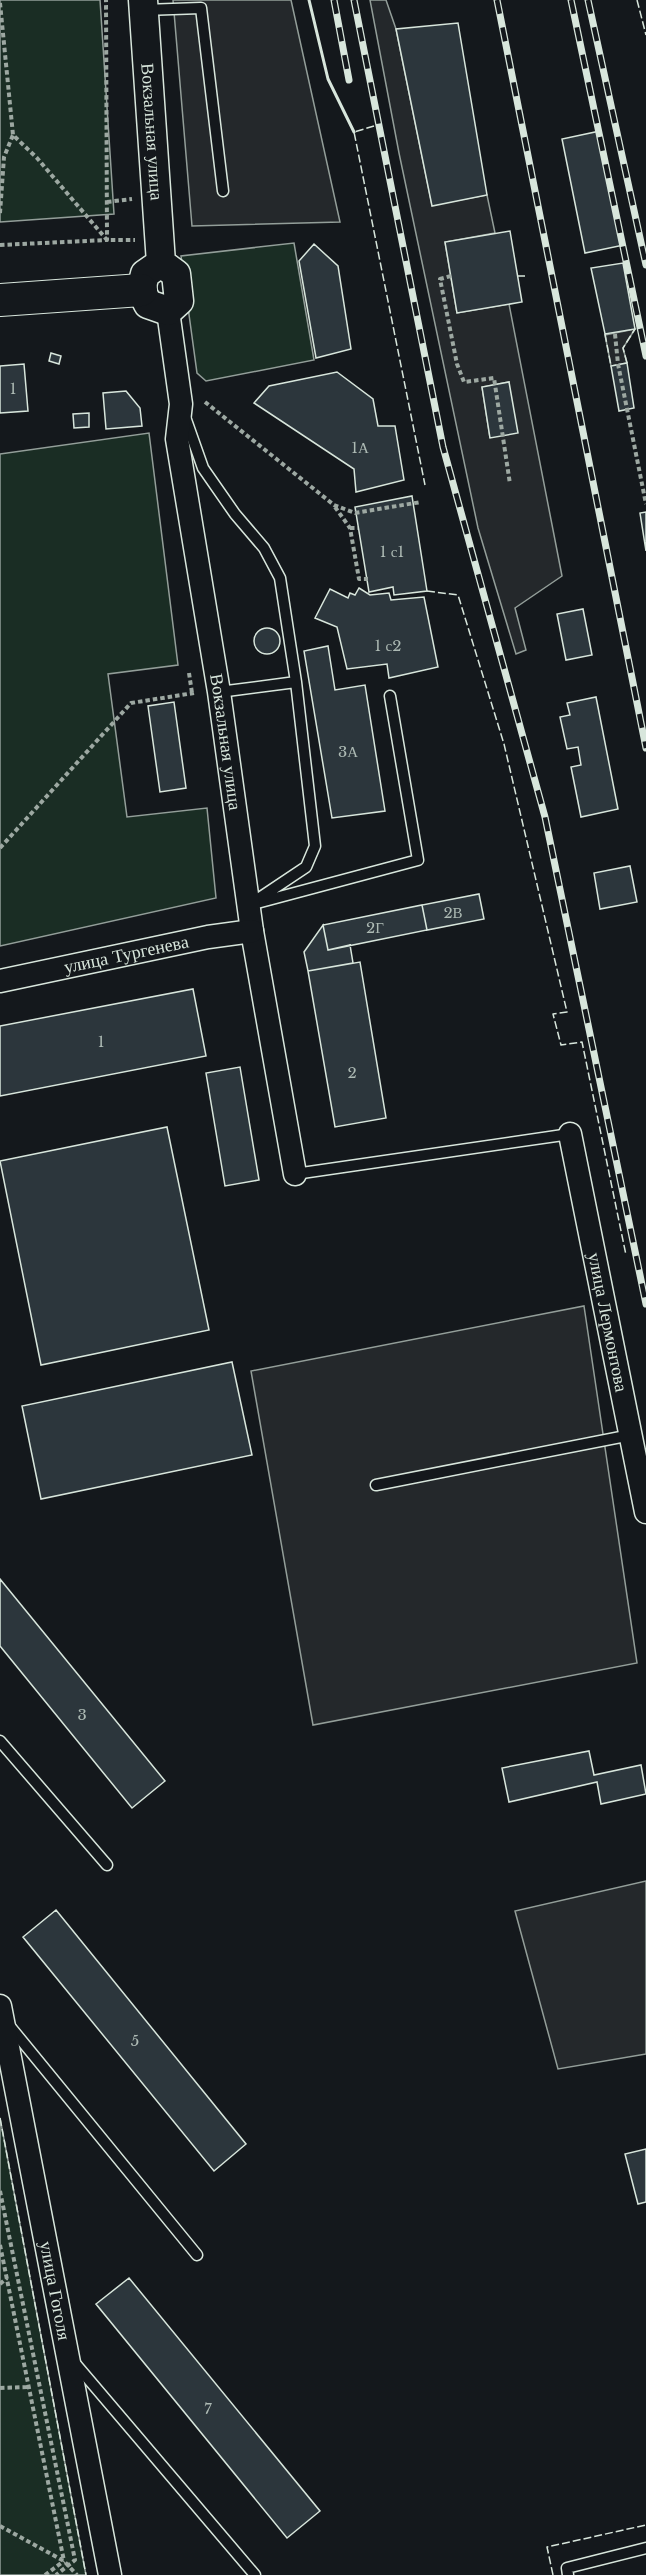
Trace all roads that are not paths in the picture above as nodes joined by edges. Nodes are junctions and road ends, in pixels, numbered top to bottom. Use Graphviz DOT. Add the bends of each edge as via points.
graph roads {
  1 [pos="143,5"];
  2 [pos="223,191"];
  3 [pos="160,251"];
  4 [pos="141,290"];
  5 [pos="0,300"];
  6 [pos="168,311"];
  7 [pos="181,404"];
  8 [pos="296,682"];
  9 [pos="219,692"];
  10 [pos="390,696"];
  11 [pos="248,906"];
  12 [pos="252,931"];
  13 [pos="0,981"];
  14 [pos="570,1134"];
  15 [pos="295,1174"];
  16 [pos="631,1435"];
  17 [pos="376,1485"];
  18 [pos="646,1512"];
  19 [pos="0,1741"];
  20 [pos="107,1865"];
  21 [pos="1,2011"];
  22 [pos="197,2255"];
  23 [pos="69,2356"];
  24 [pos="646,2548"];
  25 [pos="110,2575"];
  26 [pos="255,2575"];
  27 [pos="568,2575"];
  1 -- 2 [label="lane" via="201,8"];
  1 -- 3 [label="street, Вокзальная улица"];
  3 -- 4 [label="street" via="145,274"];
  3 -- 6 [label="street, Вокзальная улица" via="176,274 179,301"];
  4 -- 5 [label="main road"];
  4 -- 6 [label="street" via="148,304"];
  6 -- 7 [label="street, Вокзальная улица"];
  7 -- 8 [label="lane" via="203,468 264,548 280,578"];
  7 -- 9 [label="street, Вокзальная улица" via="177,439"];
  8 -- 9 [label="lane"];
  8 -- 11 [label="lane" via="315,846 306,867"];
  9 -- 11 [label="street, Вокзальная улица"];
  10 -- 11 [label="lane" via="418,860"];
  11 -- 12 [label="street, Вокзальная улица"];
  12 -- 13 [label="street, улица Тургенева"];
  12 -- 15 [label="street, Вокзальная улица"];
  14 -- 15 [label="lane"];
  14 -- 16 [label="street, улица Лермонтова"];
  16 -- 17 [label="lane"];
  16 -- 18 [label="street, улица Лермонтова"];
  19 -- 20 [label="lane"];
  21 -- 22 [label="lane"];
  21 -- 23 [label="street, улица Гоголя"];
  23 -- 25 [label="street, улица Гоголя"];
  23 -- 26 [label="lane"];
  24 -- 27 [label="lane" via="567,2568"];
}
